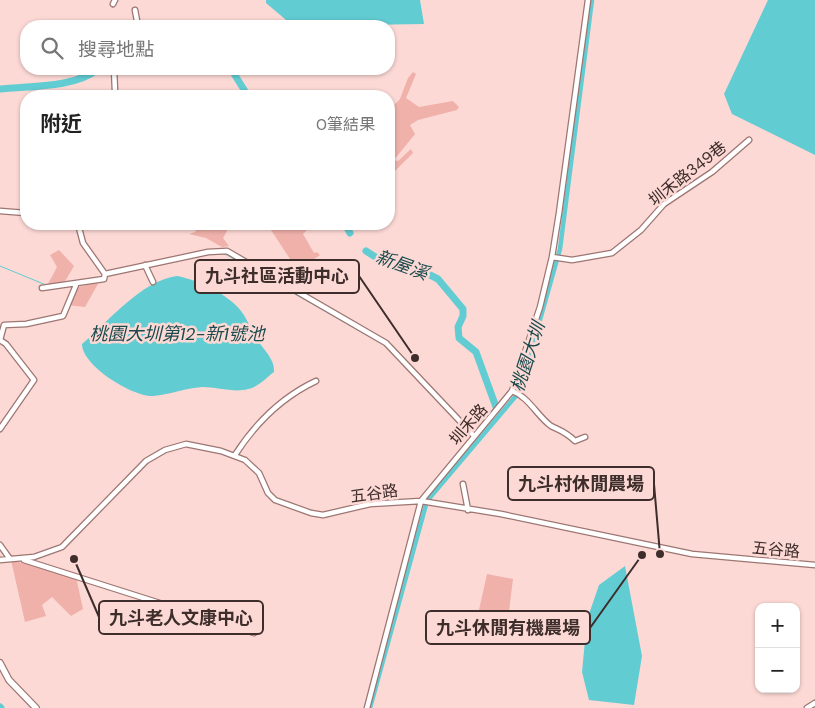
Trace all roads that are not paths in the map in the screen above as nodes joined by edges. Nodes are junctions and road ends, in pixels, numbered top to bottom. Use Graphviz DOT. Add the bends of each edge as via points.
graph roads {
  1 [pos="588,0"];
  2 [pos="136,10"];
  3 [pos="137,20"];
  4 [pos="114,75"];
  5 [pos="115,90"];
  6 [pos="749,140"];
  7 [pos="0,211"];
  8 [pos="20,213"];
  9 [pos="80,230"];
  10 [pos="553,257"];
  11 [pos="145,265"];
  12 [pos="105,274"];
  13 [pos="153,282"];
  14 [pos="76,285"];
  15 [pos="42,288"];
  16 [pos="0,340"];
  17 [pos="316,381"];
  18 [pos="513,391"];
  19 [pos="0,429"];
  20 [pos="474,436"];
  21 [pos="585,437"];
  22 [pos="235,455"];
  23 [pos="463,484"];
  24 [pos="423,501"];
  25 [pos="468,510"];
  26 [pos="0,545"];
  27 [pos="10,559"];
  28 [pos="21,559"];
  29 [pos="0,560"];
  30 [pos="815,565"];
  31 [pos="254,633"];
  32 [pos="0,663"];
  33 [pos="815,703"];
  34 [pos="36,708"];
  35 [pos="367,708"];
  36 [pos="807,708"];
  1 -- 10 [label="street, 圳禾路"];
  2 -- 3 [label="street"];
  4 -- 5 [label="street"];
  6 -- 10 [label="street, 圳禾路349巷" via="712,172 664,204 641,230 612,252 562,259"];
  7 -- 8 [label="street"];
  9 -- 12 [label="street" via="84,243"];
  10 -- 18 [label="street, 圳禾路"];
  11 -- 12 [label="street"];
  11 -- 13 [label="street"];
  11 -- 20 [label="street" via="219,250 241,258 386,343"];
  12 -- 14 [label="street" via="104,280"];
  14 -- 15 [label="street"];
  14 -- 16 [label="street" via="63,316 4,325"];
  16 -- 19 [label="street" via="34,384"];
  17 -- 22 [label="street" via="293,394 259,422"];
  18 -- 20 [label="street, 圳禾路"];
  18 -- 21 [label="street" via="552,426 561,428 575,441"];
  20 -- 24 [label="street, 圳禾路"];
  22 -- 24 [label="street, 五谷路" via="259,473 275,500 310,513 323,515 370,504"];
  22 -- 28 [label="street, 五谷路" via="191,444 165,450 146,462 62,547 47,554"];
  23 -- 25 [label="street"];
  24 -- 25 [label="street, 五谷路"];
  24 -- 35 [label="street, 圳禾路"];
  25 -- 30 [label="street, 五谷路" via="692,554"];
  26 -- 27 [label="street"];
  27 -- 28 [label="street, 五谷路"];
  27 -- 29 [label="street, 五谷路"];
  28 -- 31 [label="street"];
  32 -- 34 [label="street" via="9,680"];
  33 -- 36 [label="street"];
}
